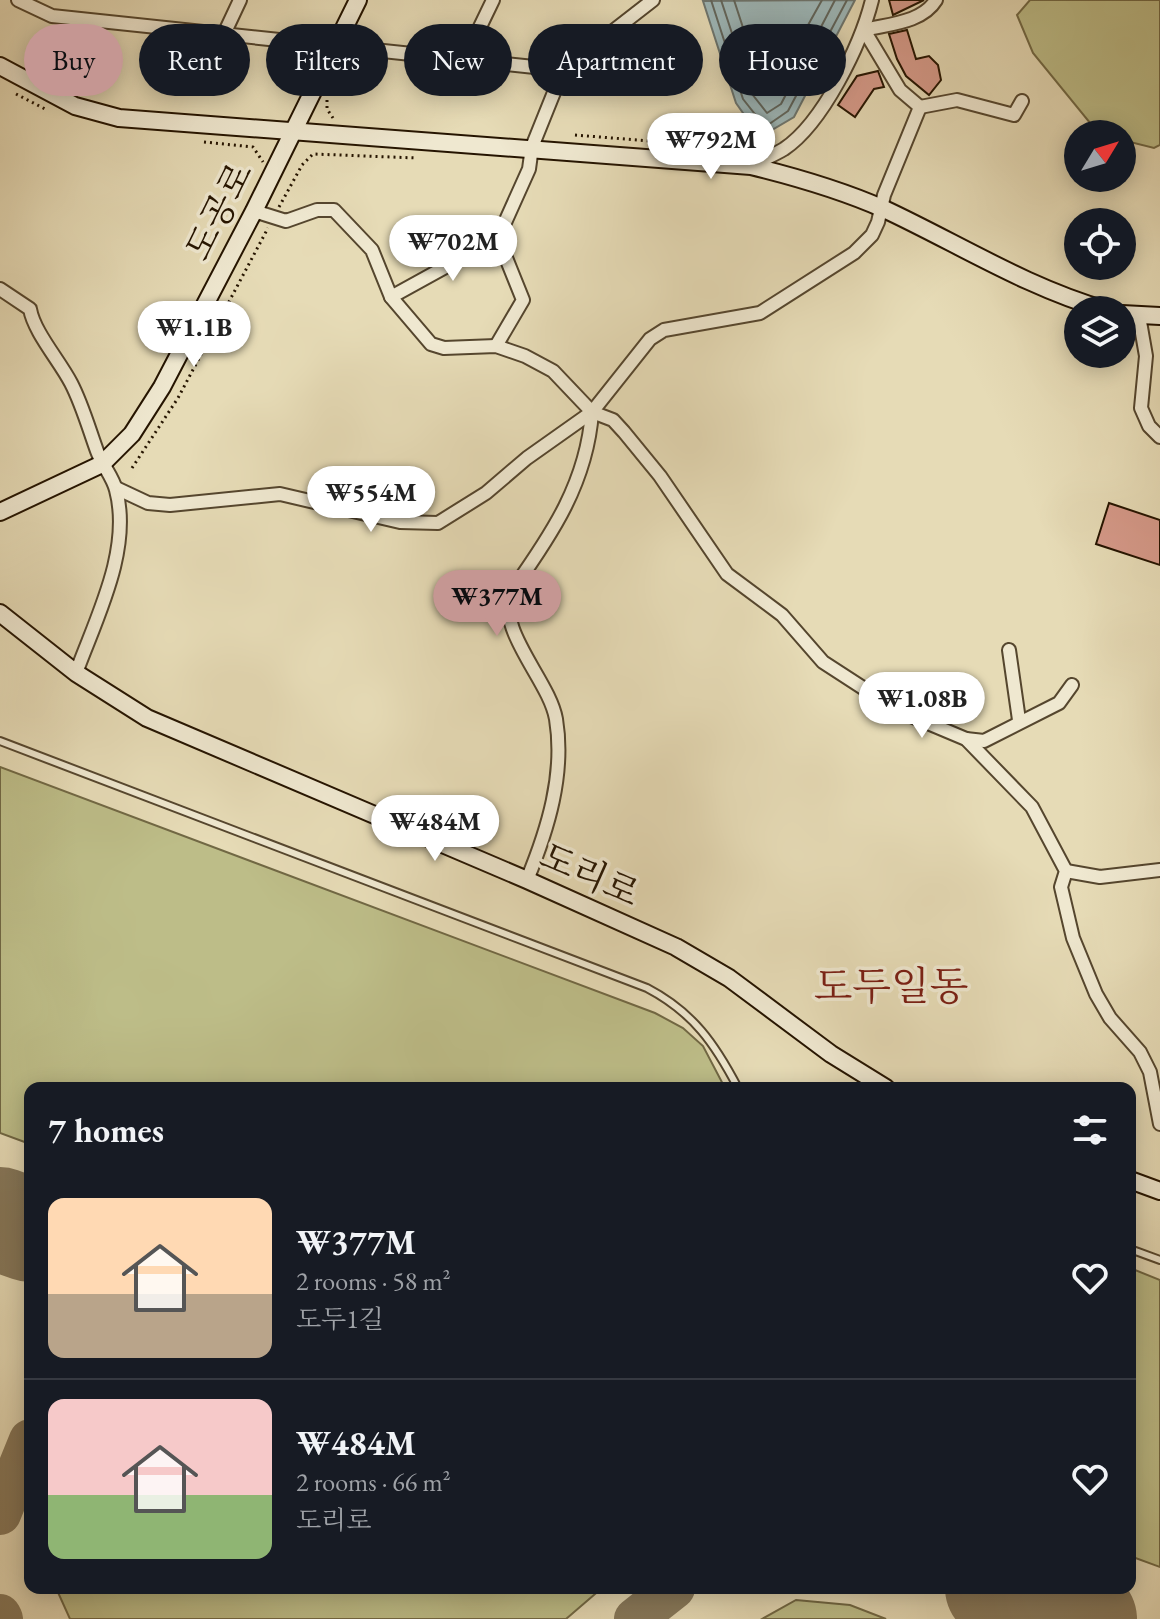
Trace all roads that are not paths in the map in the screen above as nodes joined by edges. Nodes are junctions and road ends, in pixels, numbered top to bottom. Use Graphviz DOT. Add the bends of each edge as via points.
graph roads {
  1 [pos="18,0"];
  2 [pos="240,0"];
  3 [pos="358,0"];
  4 [pos="493,0"];
  5 [pos="653,0"];
  6 [pos="872,0"];
  7 [pos="936,0"];
  8 [pos="139,24"];
  9 [pos="229,24"];
  10 [pos="346,24"];
  11 [pos="481,24"];
  12 [pos="622,24"];
  13 [pos="864,30"];
  14 [pos="0,66"];
  15 [pos="312,96"];
  16 [pos="553,96"];
  17 [pos="1022,101"];
  18 [pos="920,107"];
  19 [pos="294,133"];
  20 [pos="532,147"];
  21 [pos="751,166"];
  22 [pos="881,208"];
  23 [pos="254,211"];
  24 [pos="498,238"];
  25 [pos="0,289"];
  26 [pos="1066,296"];
  27 [pos="391,297"];
  28 [pos="1136,316"];
  29 [pos="1139,316"];
  30 [pos="1160,316"];
  31 [pos="496,346"];
  32 [pos="592,412"];
  33 [pos="1160,437"];
  34 [pos="102,464"];
  35 [pos="116,488"];
  36 [pos="0,512"];
  37 [pos="0,613"];
  38 [pos="1009,650"];
  39 [pos="76,673"];
  40 [pos="1072,685"];
  41 [pos="1019,720"];
  42 [pos="966,739"];
  43 [pos="0,741"];
  44 [pos="1160,870"];
  45 [pos="1066,871"];
  46 [pos="527,880"];
  47 [pos="735,1082"];
  48 [pos="876,1082"];
  49 [pos="1160,1124"];
  50 [pos="1136,1182"];
  51 [pos="1160,1191"];
  52 [pos="1136,1251"];
  53 [pos="1160,1260"];
  1 -- 8 [label="street" via="52,16"];
  2 -- 9 [label="street"];
  3 -- 10 [label="street, 도공로"];
  4 -- 11 [label="street"];
  5 -- 12 [label="street"];
  6 -- 13 [label="street"];
  7 -- 13 [label="street" via="927,13 915,18"];
  13 -- 18 [label="street" via="900,90"];
  13 -- 21 [label="street" via="810,125 785,148"];
  14 -- 19 [label="street" via="97,114"];
  15 -- 19 [label="street, 도공로"];
  16 -- 20 [label="street"];
  17 -- 18 [label="street" via="1014,115 957,100"];
  18 -- 22 [label="street"];
  19 -- 20 [label="street"];
  19 -- 23 [label="street, 도공로"];
  20 -- 21 [label="street"];
  20 -- 24 [label="street" via="529,169"];
  21 -- 22 [label="street"];
  22 -- 26 [label="street"];
  22 -- 32 [label="street" via="865,243 773,307 727,321 676,325 650,339"];
  23 -- 27 [label="street" via="295,220 326,208 343,215 372,250"];
  23 -- 34 [label="street, 도공로" via="155,399 117,453"];
  24 -- 27 [label="street"];
  24 -- 31 [label="street" via="523,300"];
  25 -- 34 [label="street" via="30,309 33,323 72,384"];
  27 -- 31 [label="street" via="417,332 437,347"];
  28 -- 29 [label="street"];
  29 -- 30 [label="street"];
  29 -- 33 [label="street" via="1146,356 1141,408"];
  31 -- 32 [label="street" via="544,364"];
  32 -- 35 [label="street" via="438,523 400,522 280,494 170,505 148,503"];
  32 -- 42 [label="street" via="613,420 624,432 727,574 782,615 823,662 897,710"];
  32 -- 46 [label="street" via="590,442 572,496 507,605 513,629 552,702 557,729 553,809"];
  34 -- 35 [label="street"];
  34 -- 36 [label="street, 도공로"];
  35 -- 39 [label="street" via="114,565"];
  37 -- 39 [label="street, 도리로"];
  38 -- 41 [label="street"];
  39 -- 46 [label="street, 도리로" via="147,718 225,754"];
  40 -- 41 [label="street" via="1059,703"];
  41 -- 42 [label="street" via="984,741"];
  42 -- 45 [label="street" via="1032,807"];
  43 -- 47 [label="lane" via="647,988 693,1019 717,1047"];
  44 -- 45 [label="street" via="1100,877"];
  45 -- 49 [label="street" via="1061,887 1073,938 1096,994 1150,1072"];
  46 -- 48 [label="street, 도리로" via="676,947"];
  50 -- 51 [label="street"];
  52 -- 53 [label="lane"];
}
